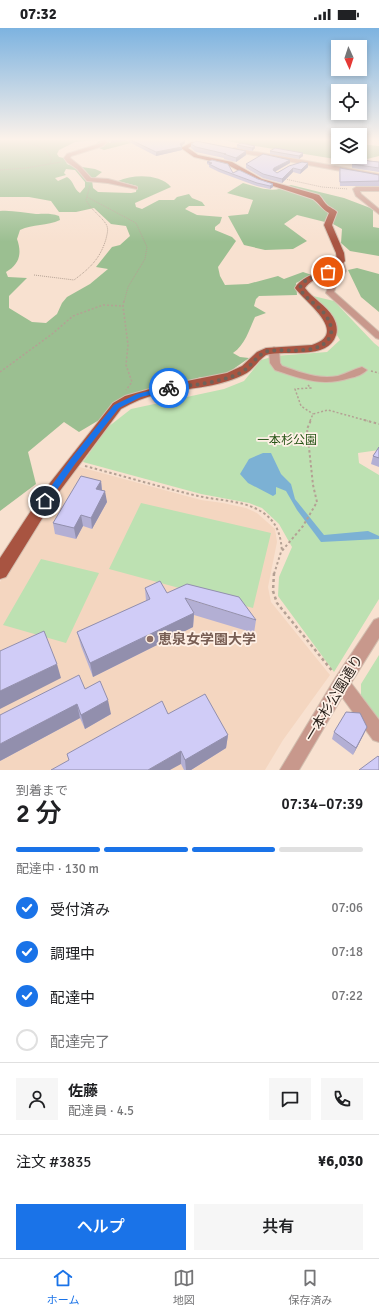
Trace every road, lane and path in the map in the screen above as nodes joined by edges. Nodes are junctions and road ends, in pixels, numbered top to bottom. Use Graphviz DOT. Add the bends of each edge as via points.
graph roads {
  1 [pos="84,174"];
  2 [pos="248,174"];
  3 [pos="366,174"];
  4 [pos="379,176"];
  5 [pos="282,179"];
  6 [pos="89,180"];
  7 [pos="379,182"];
  8 [pos="135,188"];
  9 [pos="356,189"];
  10 [pos="379,189"];
  11 [pos="87,197"];
  12 [pos="379,212"];
  13 [pos="340,262"];
  14 [pos="34,275"];
  15 [pos="123,306"];
  16 [pos="379,336"];
  17 [pos="274,350"];
  18 [pos="362,370"];
  19 [pos="0,372"];
  20 [pos="293,372"];
  21 [pos="117,406"];
  22 [pos="313,414"];
  23 [pos="379,424"];
  24 [pos="72,462"];
  25 [pos="282,552"];
  26 [pos="0,572"];
  27 [pos="379,625"];
  28 [pos="339,679"];
  29 [pos="379,734"];
  30 [pos="289,770"];
  1 -- 6 [label="street"];
  2 -- 13 [label="main road" via="260,180 318,198 323,206 334,213 328,225 340,253"];
  3 -- 4 [label="street"];
  4 -- 7 [label="street"];
  5 -- 9 [label="path" via="322,187"];
  6 -- 8 [label="street" via="108,181"];
  6 -- 11 [label="path" via="91,184"];
  9 -- 10 [label="street"];
  9 -- 12 [label="street" via="358,195 370,201"];
  11 -- 14 [label="path" via="91,209 108,229 96,263 74,280"];
  11 -- 15 [label="path" via="131,219 139,227 147,247 147,254 128,287"];
  13 -- 16 [label="street" via="343,273 331,287 330,293"];
  13 -- 17 [label="main road" via="331,271 306,280 300,287 328,320 332,330 330,338 315,348"];
  15 -- 19 [label="path" via="103,305 73,316"];
  15 -- 21 [label="path" via="128,345 126,365 132,382"];
  17 -- 20 [label="street" via="278,368"];
  17 -- 21 [label="main road" via="262,353 242,372 228,377 148,392"];
  18 -- 20 [label="street" via="336,380 313,379"];
  20 -- 22 [label="path" via="311,388 295,389 301,406"];
  21 -- 24 [label="main road"];
  22 -- 23 [label="path" via="328,410"];
  22 -- 25 [label="path" via="307,429 312,485 317,502 304,525"];
  24 -- 25 [label="path" via="260,511 278,529 282,538"];
  24 -- 26 [label="main road"];
  25 -- 28 [label="path" via="276,566 273,596"];
  27 -- 28 [label="street, 一本杉公園通り"];
  28 -- 29 [label="street"];
  28 -- 30 [label="street, 一本杉公園通り"];
}
